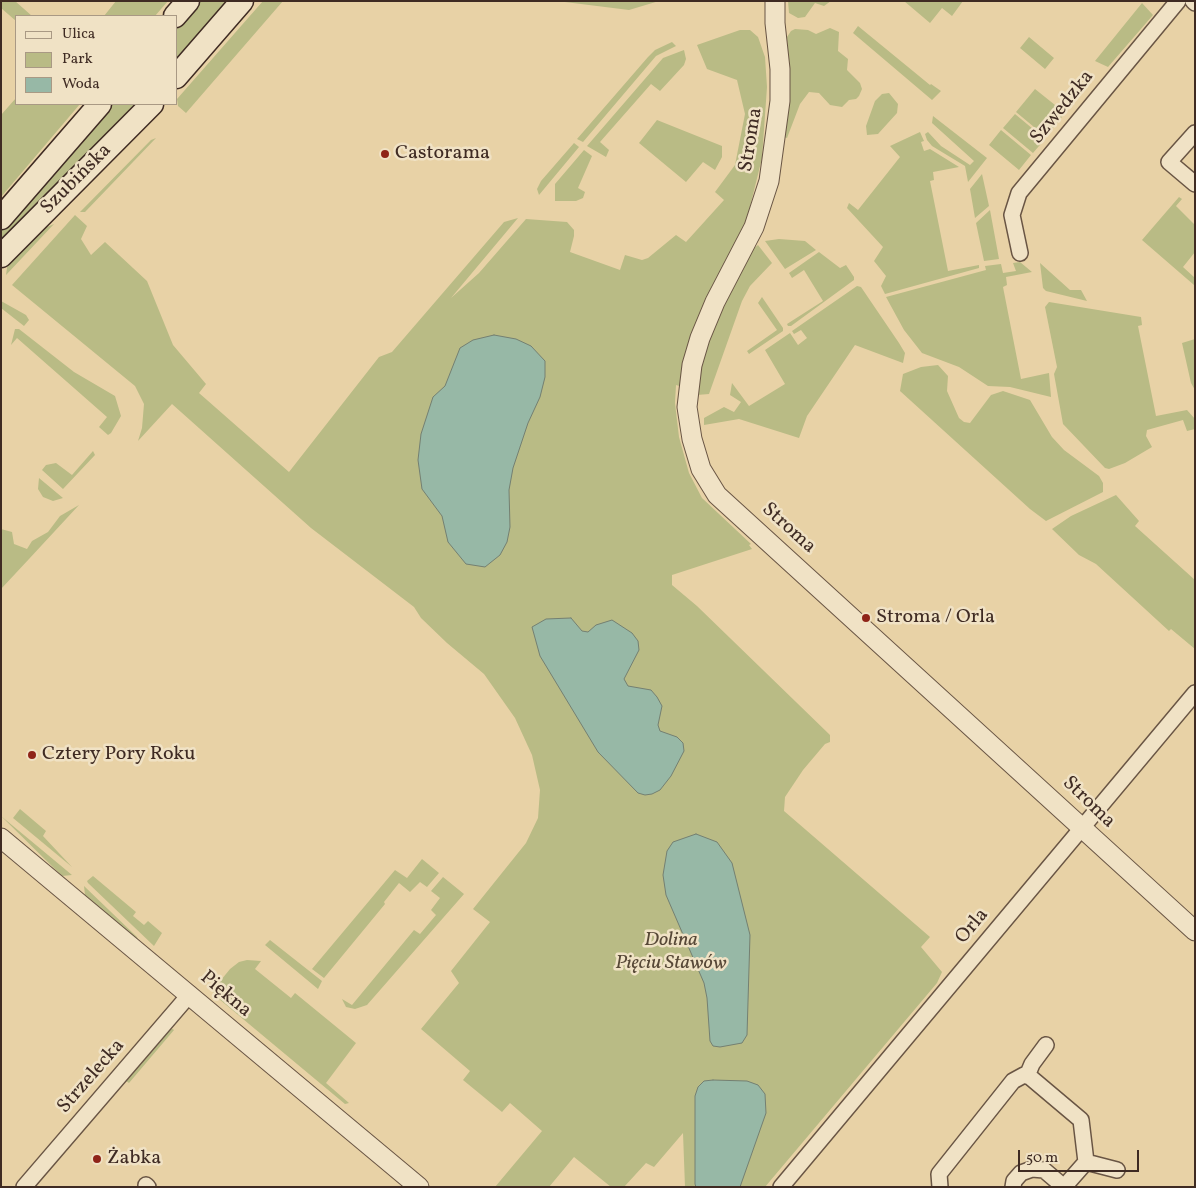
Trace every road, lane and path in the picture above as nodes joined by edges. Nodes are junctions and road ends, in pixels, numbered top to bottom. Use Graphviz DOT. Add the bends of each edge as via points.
graph roads {
  1 [pos="188,1"];
  2 [pos="242,1"];
  3 [pos="761,1"];
  4 [pos="776,1"];
  5 [pos="1178,1"];
  6 [pos="176,15"];
  7 [pos="774,23"];
  8 [pos="178,75"];
  9 [pos="99,105"];
  10 [pos="151,105"];
  11 [pos="1195,133"];
  12 [pos="1195,184"];
  13 [pos="1,218"];
  14 [pos="1020,253"];
  15 [pos="1,256"];
  16 [pos="1195,693"];
  17 [pos="1082,828"];
  18 [pos="1,838"];
  19 [pos="1195,931"];
  20 [pos="190,994"];
  21 [pos="1046,1045"];
  22 [pos="1027,1076"];
  23 [pos="1086,1162"];
  24 [pos="1116,1170"];
  25 [pos="24,1187"];
  26 [pos="419,1187"];
  27 [pos="782,1187"];
  28 [pos="940,1187"];
  29 [pos="1013,1187"];
  30 [pos="1064,1187"];
  1 -- 6 [label="main road"];
  2 -- 8 [label="main road"];
  3 -- 7 [label="street, Stroma"];
  4 -- 7 [label="street, Stroma"];
  5 -- 14 [label="street, Szwedzka" via="1020,193 1012,215"];
  7 -- 17 [label="street, Stroma" via="780,101 767,189 747,243 711,310 692,365 687,407 701,469 717,495"];
  9 -- 13 [label="main road, Szubińska"];
  10 -- 15 [label="main road, Szubińska"];
  11 -- 12 [label="street" via="1169,162"];
  16 -- 17 [label="street, Orla"];
  17 -- 19 [label="street, Stroma"];
  17 -- 27 [label="street, Orla"];
  18 -- 20 [label="street, Piękna"];
  20 -- 25 [label="street, Strzelecka"];
  20 -- 26 [label="street, Piękna"];
  21 -- 22 [label="street"];
  22 -- 23 [label="street" via="1080,1120"];
  22 -- 28 [label="street" via="1013,1081 939,1174"];
  23 -- 24 [label="street"];
  23 -- 30 [label="street"];
  29 -- 30 [label="street" via="1021,1173 1032,1168 1044,1170"];
}
